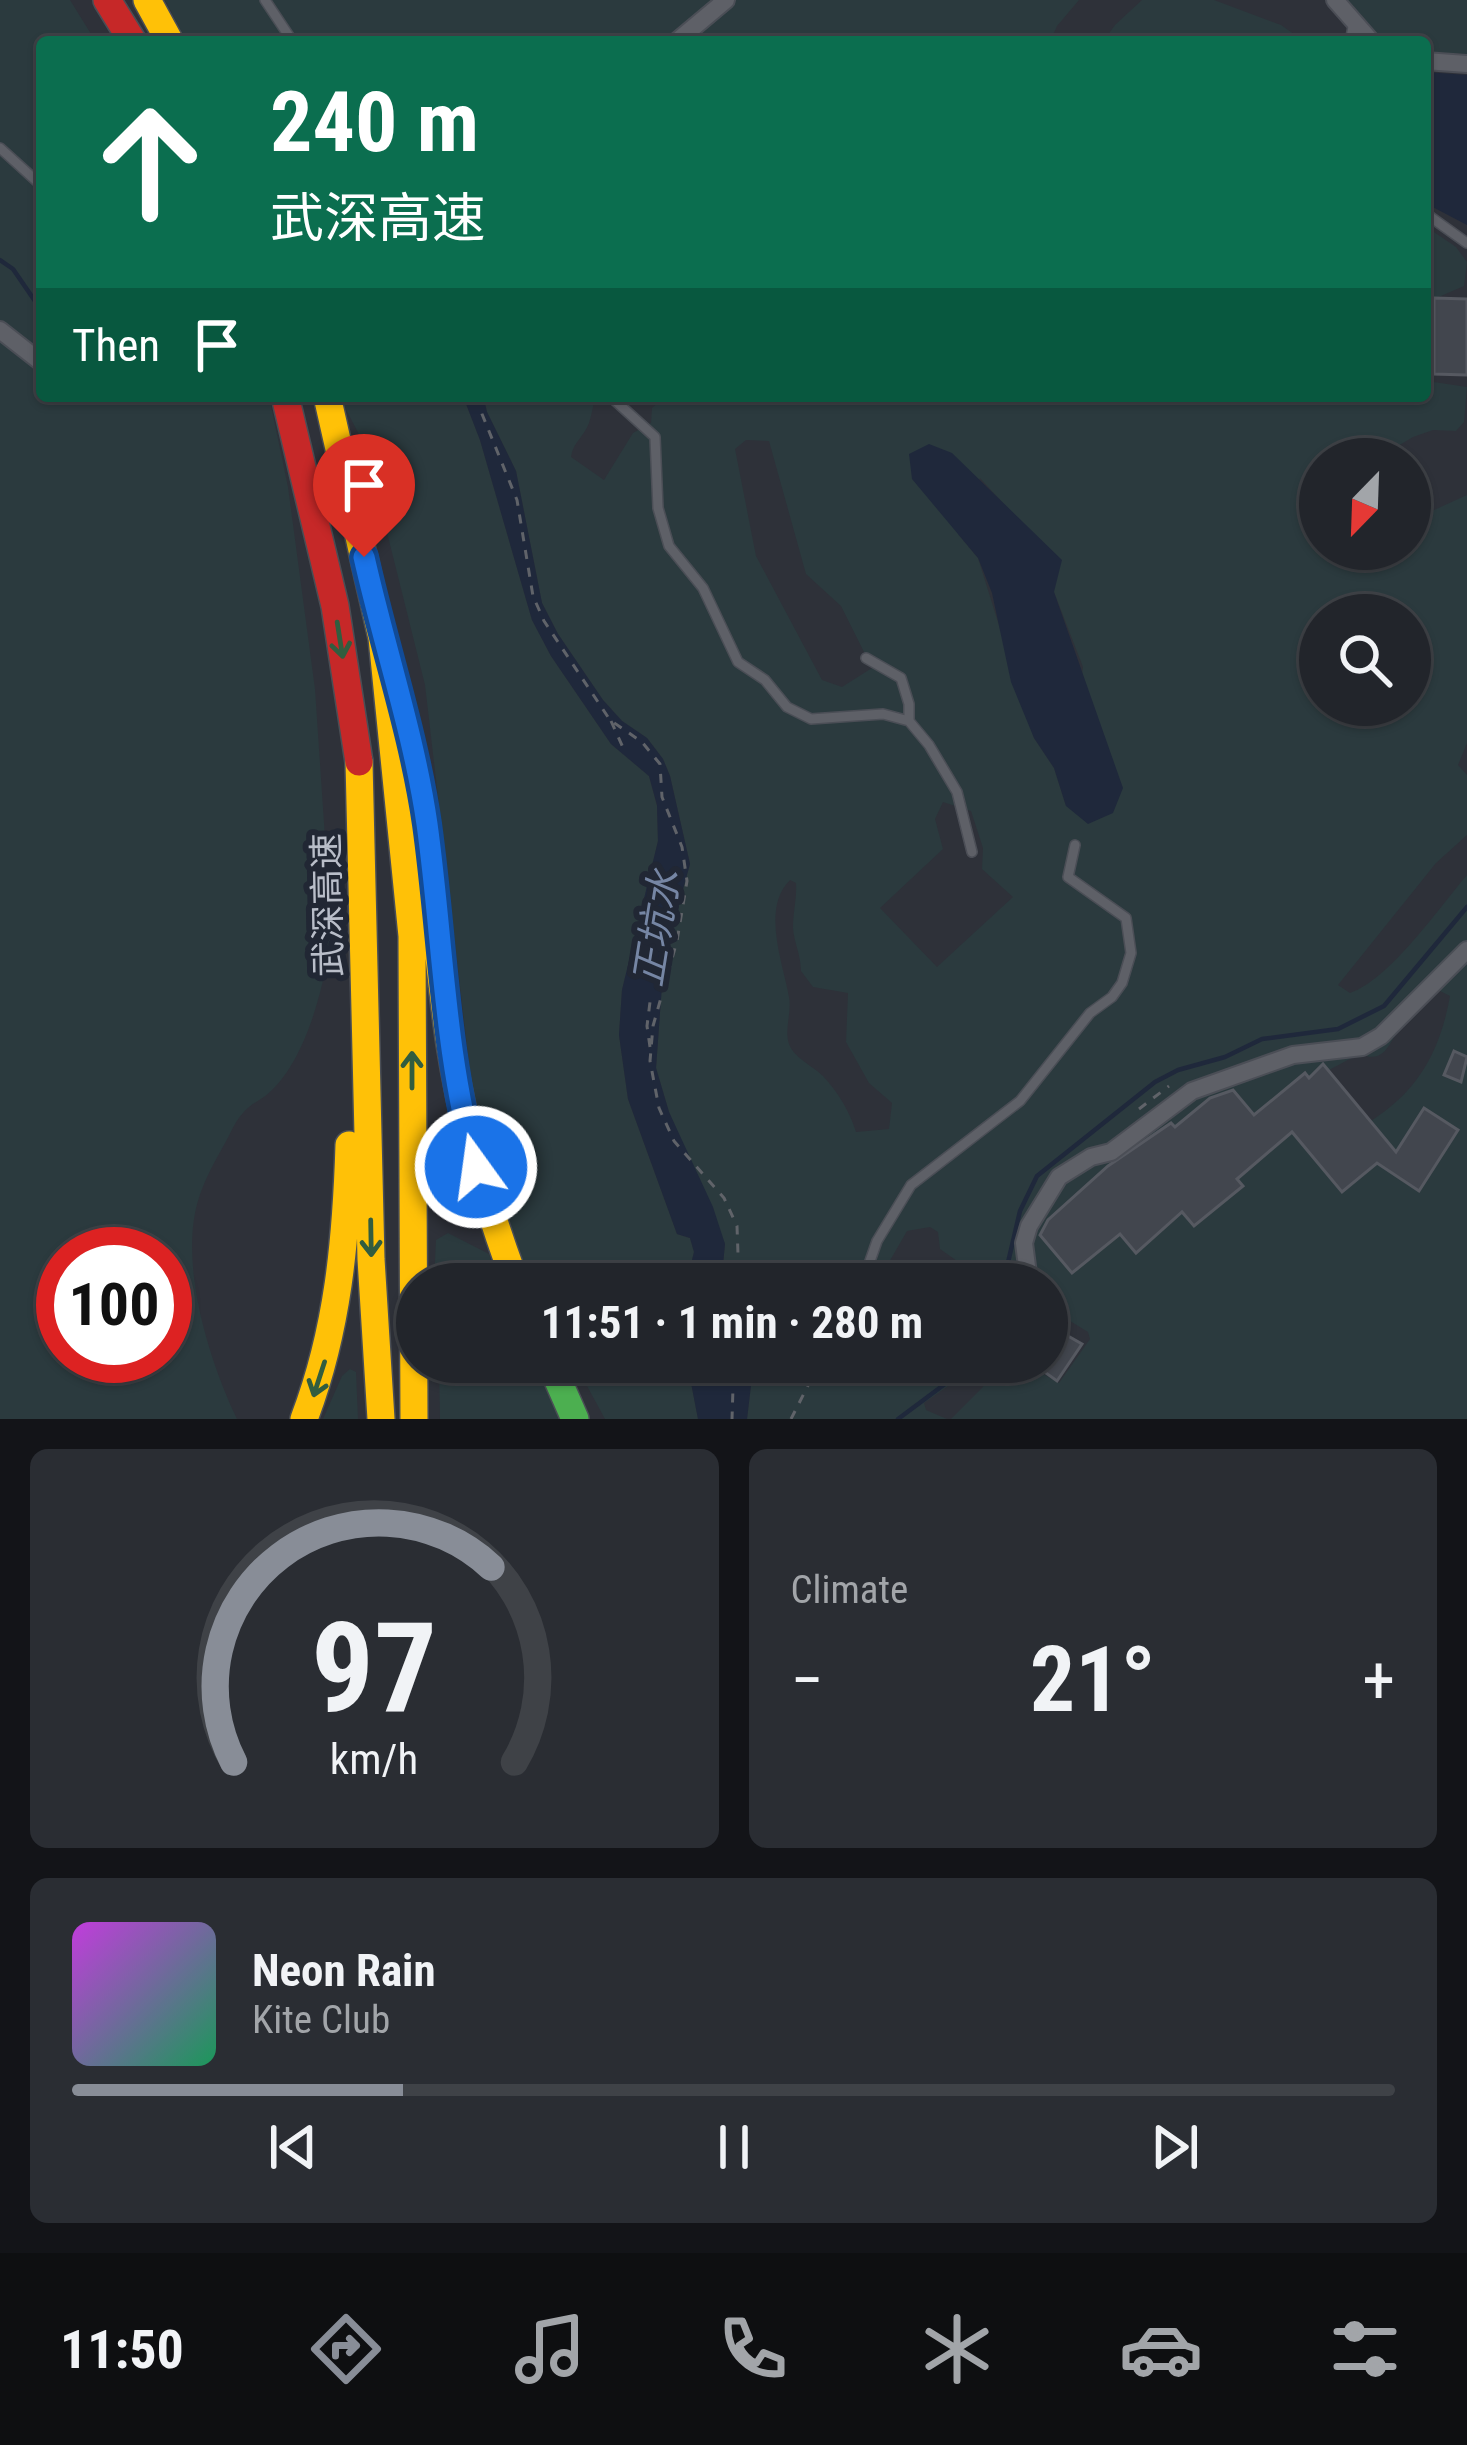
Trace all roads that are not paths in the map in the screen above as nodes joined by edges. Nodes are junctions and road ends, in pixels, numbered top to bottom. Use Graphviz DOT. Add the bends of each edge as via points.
graph roads {
  1 [pos="107,0"];
  2 [pos="147,0"];
  3 [pos="265,0"];
  4 [pos="726,0"];
  5 [pos="1335,0"];
  6 [pos="1354,22"];
  7 [pos="129,36"];
  8 [pos="167,36"];
  9 [pos="289,36"];
  10 [pos="683,36"];
  11 [pos="1351,36"];
  12 [pos="1367,36"];
  13 [pos="1431,62"];
  14 [pos="1467,64"];
  15 [pos="0,148"];
  16 [pos="36,181"];
  17 [pos="1431,217"];
  18 [pos="1467,243"];
  19 [pos="0,330"];
  20 [pos="36,358"];
  21 [pos="286,402"];
  22 [pos="328,402"];
  23 [pos="617,402"];
  24 [pos="382,638"];
  25 [pos="866,658"];
  26 [pos="909,721"];
  27 [pos="359,761"];
  28 [pos="1075,845"];
  29 [pos="972,852"];
  30 [pos="1467,950"];
  31 [pos="508,1263"];
  32 [pos="869,1263"];
  33 [pos="1027,1263"];
  34 [pos="559,1383"];
  35 [pos="304,1419"];
  36 [pos="381,1419"];
  37 [pos="414,1419"];
  38 [pos="575,1419"];
  1 -- 7 [label="highway"];
  2 -- 8 [label="highway"];
  3 -- 9 [label="lane"];
  4 -- 10 [label="street"];
  5 -- 6 [label="street"];
  6 -- 11 [label="lane"];
  6 -- 12 [label="street"];
  13 -- 14 [label="street"];
  15 -- 16 [label="lane"];
  17 -- 18 [label="lane"];
  19 -- 20 [label="street"];
  21 -- 27 [label="highway, 武深高速, one-way" via="335,606"];
  22 -- 24 [label="highway"];
  23 -- 26 [label="lane" via="655,436 658,508 669,547 703,588 738,662 811,719 883,714"];
  24 -- 31 [label="highway" via="424,804 458,1096"];
  37 -- 24 [label="highway, one-way" via="412,936"];
  25 -- 26 [label="lane" via="901,679"];
  26 -- 29 [label="lane" via="957,792"];
  27 -- 35 [label="highway, one-way" via="344,1256 333,1333"];
  27 -- 36 [label="highway, 武深高速, one-way"];
  28 -- 32 [label="lane" via="1068,877 1126,918 1131,953 1122,983 1020,1101 911,1184"];
  30 -- 33 [label="street" via="1362,1047 1293,1055 1192,1091 1111,1152 1059,1177 1029,1226"];
  34 -- 38 [label="highway"];
}
